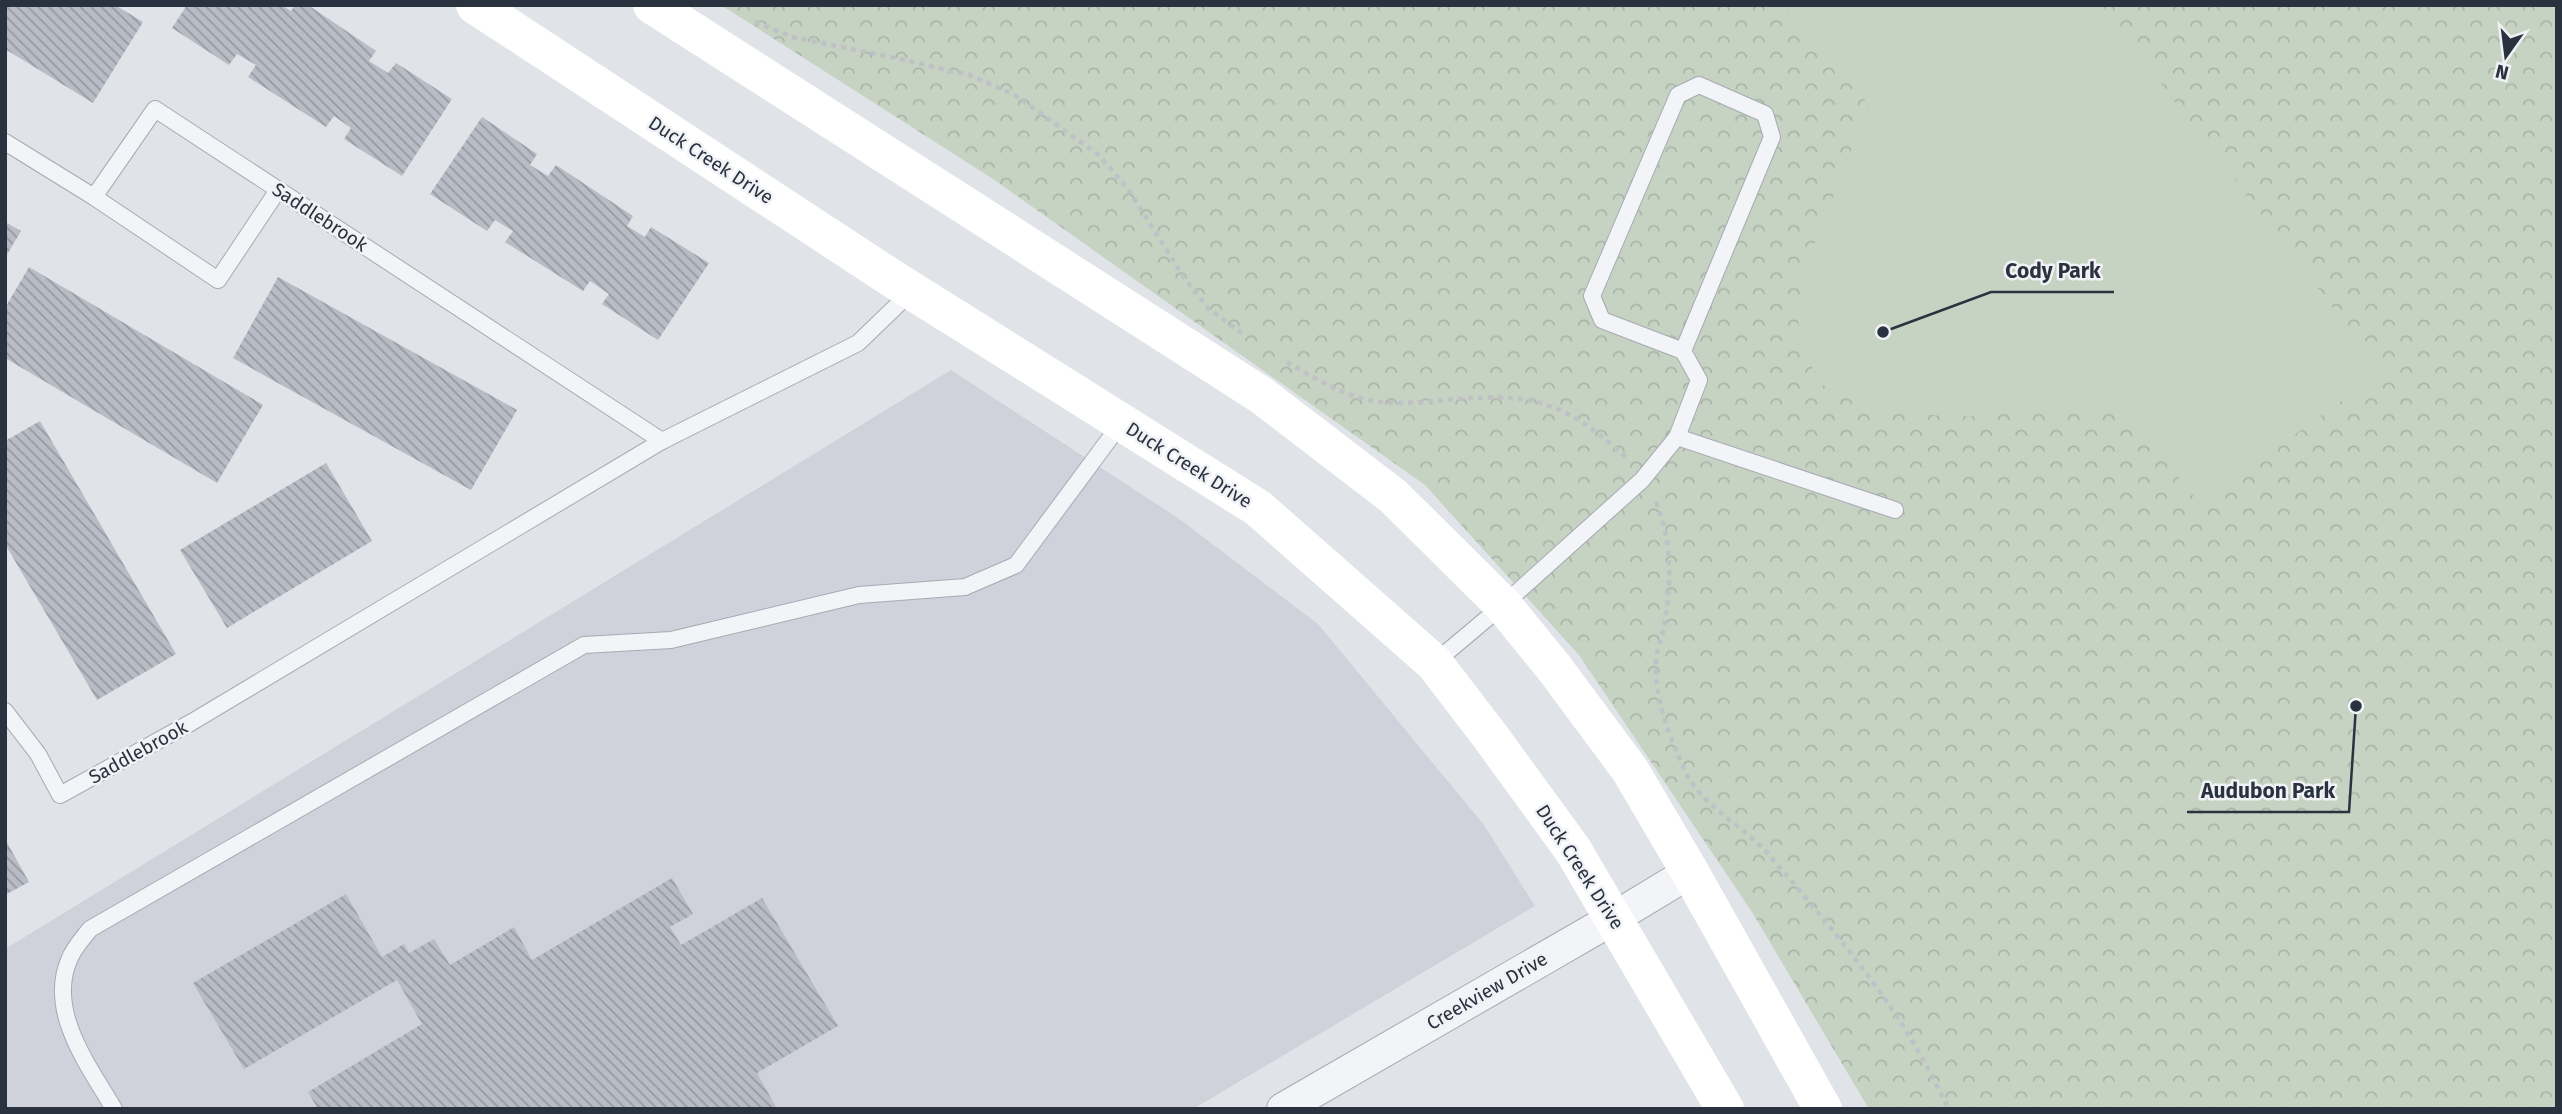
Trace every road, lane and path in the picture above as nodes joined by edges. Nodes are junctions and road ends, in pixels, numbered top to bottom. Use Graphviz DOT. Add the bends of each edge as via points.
graph roads {
  1 [pos="475,5"];
  2 [pos="652,5"];
  3 [pos="5,142"];
  4 [pos="278,190"];
  5 [pos="94,197"];
  6 [pos="913,291"];
  7 [pos="1683,351"];
  8 [pos="1122,422"];
  9 [pos="1677,437"];
  10 [pos="662,440"];
  11 [pos="1895,510"];
  12 [pos="1503,605"];
  13 [pos="1434,663"];
  14 [pos="5,711"];
  15 [pos="1690,872"];
  16 [pos="1614,918"];
  17 [pos="114,1109"];
  18 [pos="1283,1109"];
  19 [pos="1726,1109"];
  20 [pos="1823,1109"];
  1 -- 6 [label="main road, Duck Creek Drive"];
  2 -- 12 [label="main road" via="1261,395 1393,496"];
  3 -- 5 [label="lane"];
  4 -- 5 [label="lane, Saddlebrook" via="155,109"];
  4 -- 5 [label="lane" via="218,280"];
  4 -- 10 [label="lane, Saddlebrook"];
  6 -- 8 [label="main road, Duck Creek Drive"];
  6 -- 10 [label="lane, Saddlebrook" via="858,344"];
  7 -- 7 [label="lane" via="1602,320 1592,296 1678,95 1699,85 1765,114 1772,137"];
  7 -- 9 [label="lane" via="1699,380"];
  8 -- 13 [label="main road, Duck Creek Drive" via="1258,508"];
  8 -- 17 [label="lane" via="1016,565 965,587 859,595 671,640 584,645 90,929 69,959 64,1004 69,1029"];
  9 -- 11 [label="lane"];
  9 -- 12 [label="lane" via="1642,480"];
  10 -- 14 [label="lane, Saddlebrook" via="192,722 60,795 38,754"];
  12 -- 13 [label="lane"];
  12 -- 15 [label="main road" via="1630,770"];
  13 -- 16 [label="main road, Duck Creek Drive" via="1573,850"];
  15 -- 16 [label="street, Creekview Drive"];
  15 -- 20 [label="main road"];
  16 -- 18 [label="street, Creekview Drive"];
  16 -- 19 [label="main road, Duck Creek Drive"];
}
